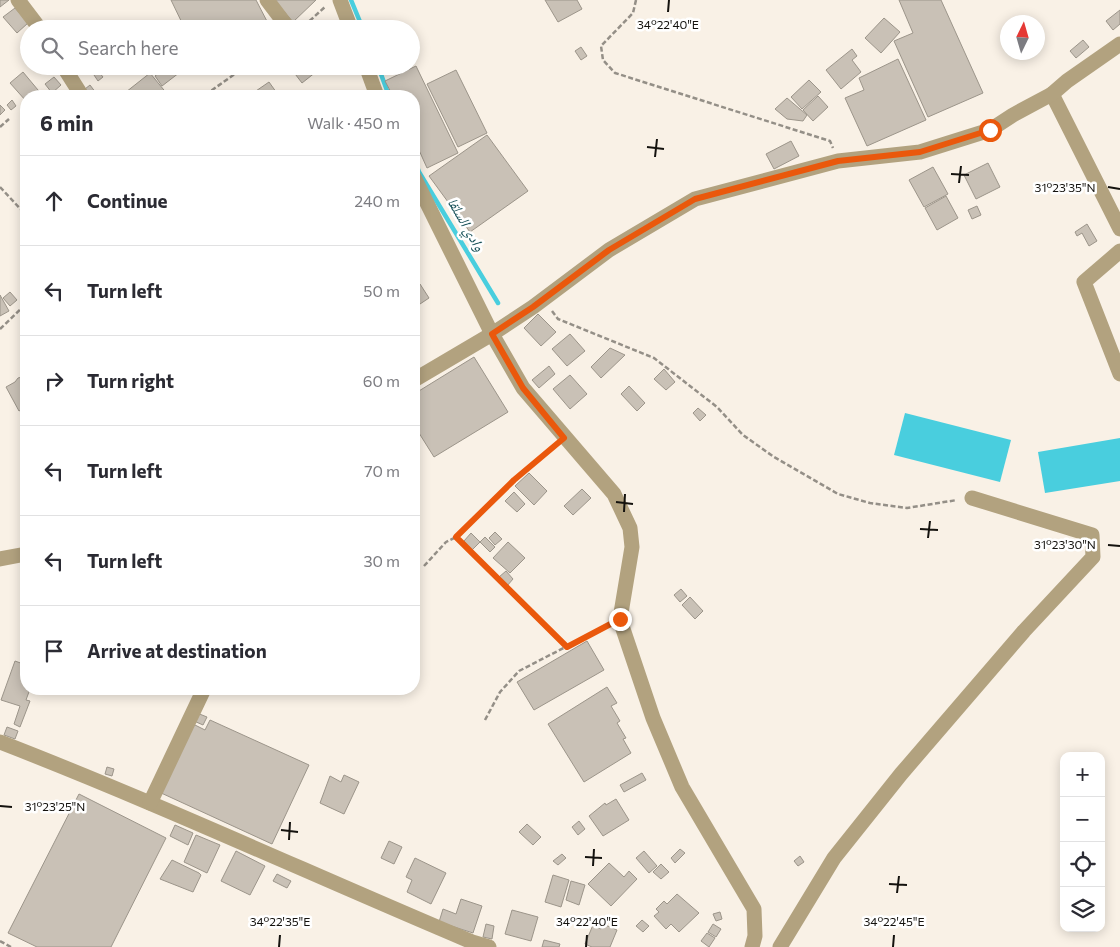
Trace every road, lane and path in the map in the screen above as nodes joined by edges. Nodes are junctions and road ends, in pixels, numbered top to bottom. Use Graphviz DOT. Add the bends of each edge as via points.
graph roads {
  1 [pos="18,0"];
  2 [pos="267,0"];
  3 [pos="333,0"];
  4 [pos="340,0"];
  5 [pos="636,0"];
  6 [pos="33,20"];
  7 [pos="282,20"];
  8 [pos="312,20"];
  9 [pos="348,20"];
  10 [pos="1120,44"];
  11 [pos="69,75"];
  12 [pos="233,75"];
  13 [pos="369,75"];
  14 [pos="78,90"];
  15 [pos="212,90"];
  16 [pos="375,90"];
  17 [pos="1052,94"];
  18 [pos="9,119"];
  19 [pos="0,127"];
  20 [pos="838,161"];
  21 [pos="0,187"];
  22 [pos="420,189"];
  23 [pos="20,208"];
  24 [pos="1120,229"];
  25 [pos="1120,251"];
  26 [pos="542,298"];
  27 [pos="20,310"];
  28 [pos="0,329"];
  29 [pos="492,334"];
  30 [pos="1120,374"];
  31 [pos="420,376"];
  32 [pos="564,438"];
  33 [pos="972,498"];
  34 [pos="456,537"];
  35 [pos="20,555"];
  36 [pos="0,559"];
  37 [pos="424,566"];
  38 [pos="620,619"];
  39 [pos="567,647"];
  40 [pos="201,695"];
  41 [pos="484,720"];
  42 [pos="0,742"];
  43 [pos="150,803"];
  44 [pos="0,941"];
  45 [pos="11,947"];
  46 [pos="489,947"];
  47 [pos="752,947"];
  48 [pos="780,947"];
  1 -- 6 [label="street"];
  2 -- 7 [label="street"];
  3 -- 8 [label="path"];
  4 -- 9 [label="street"];
  5 -- 20 [label="path" via="633,14 601,46 603,60 615,73 830,141"];
  10 -- 17 [label="street"];
  11 -- 14 [label="street"];
  12 -- 15 [label="path"];
  13 -- 16 [label="street"];
  17 -- 20 [label="street" via="990,130 920,152"];
  17 -- 24 [label="street"];
  18 -- 19 [label="path"];
  20 -- 26 [label="street" via="695,199 609,250"];
  21 -- 23 [label="path"];
  22 -- 29 [label="street"];
  25 -- 30 [label="street" via="1084,282"];
  26 -- 29 [label="street"];
  26 -- 33 [label="path" via="558,319 654,358 717,406 743,435 838,494 907,508"];
  27 -- 28 [label="path"];
  29 -- 31 [label="street"];
  29 -- 32 [label="street" via="523,388"];
  32 -- 34 [label="path" via="514,480"];
  32 -- 38 [label="street" via="614,494 630,528 632,547"];
  33 -- 48 [label="street" via="1092,535 1093,557 1024,631 834,858"];
  34 -- 37 [label="path" via="446,542"];
  34 -- 39 [label="path"];
  35 -- 36 [label="street"];
  38 -- 39 [label="path"];
  38 -- 47 [label="street" via="652,718 682,787 754,910"];
  39 -- 41 [label="path" via="519,671 500,692"];
  40 -- 43 [label="street"];
  42 -- 43 [label="street"];
  43 -- 46 [label="street"];
  44 -- 45 [label="path"];
}
